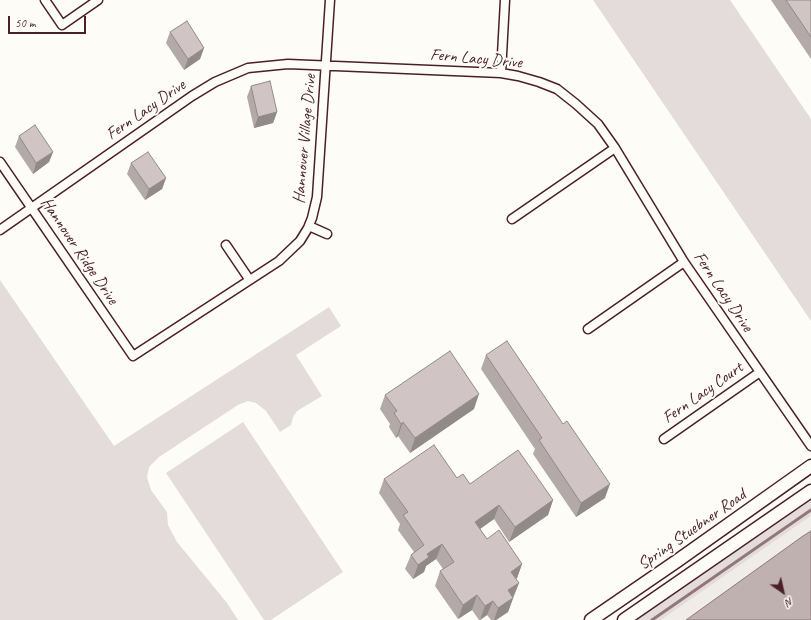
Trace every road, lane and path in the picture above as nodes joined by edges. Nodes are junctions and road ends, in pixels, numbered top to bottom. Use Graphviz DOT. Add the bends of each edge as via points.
graph roads {
  1 [pos="45,0"];
  2 [pos="98,0"];
  3 [pos="330,0"];
  4 [pos="504,0"];
  5 [pos="326,66"];
  6 [pos="501,73"];
  7 [pos="615,148"];
  8 [pos="0,162"];
  9 [pos="31,208"];
  10 [pos="512,219"];
  11 [pos="309,226"];
  12 [pos="0,230"];
  13 [pos="326,234"];
  14 [pos="226,245"];
  15 [pos="684,262"];
  16 [pos="249,279"];
  17 [pos="588,329"];
  18 [pos="133,356"];
  19 [pos="760,372"];
  20 [pos="664,439"];
  21 [pos="811,446"];
  22 [pos="811,466"];
  23 [pos="811,491"];
  24 [pos="677,561"];
  25 [pos="688,576"];
  26 [pos="591,620"];
  27 [pos="624,620"];
  1 -- 2 [label="street" via="62,25"];
  3 -- 5 [label="street, Hannover Village Drive"];
  4 -- 6 [label="street"];
  5 -- 6 [label="street, Fern Lacy Drive"];
  5 -- 9 [label="street, Fern Lacy Drive" via="288,64 248,68 214,82"];
  5 -- 11 [label="street, Hannover Village Drive" via="317,197"];
  6 -- 7 [label="street, Fern Lacy Drive" via="557,89 598,124"];
  7 -- 10 [label="street"];
  7 -- 15 [label="street, Fern Lacy Drive"];
  8 -- 9 [label="street, Hannover Ridge Drive"];
  9 -- 12 [label="street, Fern Lacy Drive"];
  9 -- 18 [label="street, Hannover Ridge Drive"];
  11 -- 13 [label="street"];
  11 -- 16 [label="street, Hannover Village Drive" via="300,241 286,255"];
  14 -- 16 [label="street"];
  15 -- 17 [label="street"];
  15 -- 19 [label="street, Fern Lacy Drive"];
  16 -- 18 [label="street, Hannover Village Drive"];
  19 -- 20 [label="street, Fern Lacy Court"];
  19 -- 21 [label="street, Fern Lacy Drive"];
  22 -- 24 [label="main road, Spring Stuebner Road"];
  23 -- 25 [label="main road, Spring Stuebner Road"];
  24 -- 25 [label="main road"];
  24 -- 26 [label="main road, Spring Stuebner Road"];
  25 -- 27 [label="main road, Spring Stuebner Road"];
}
